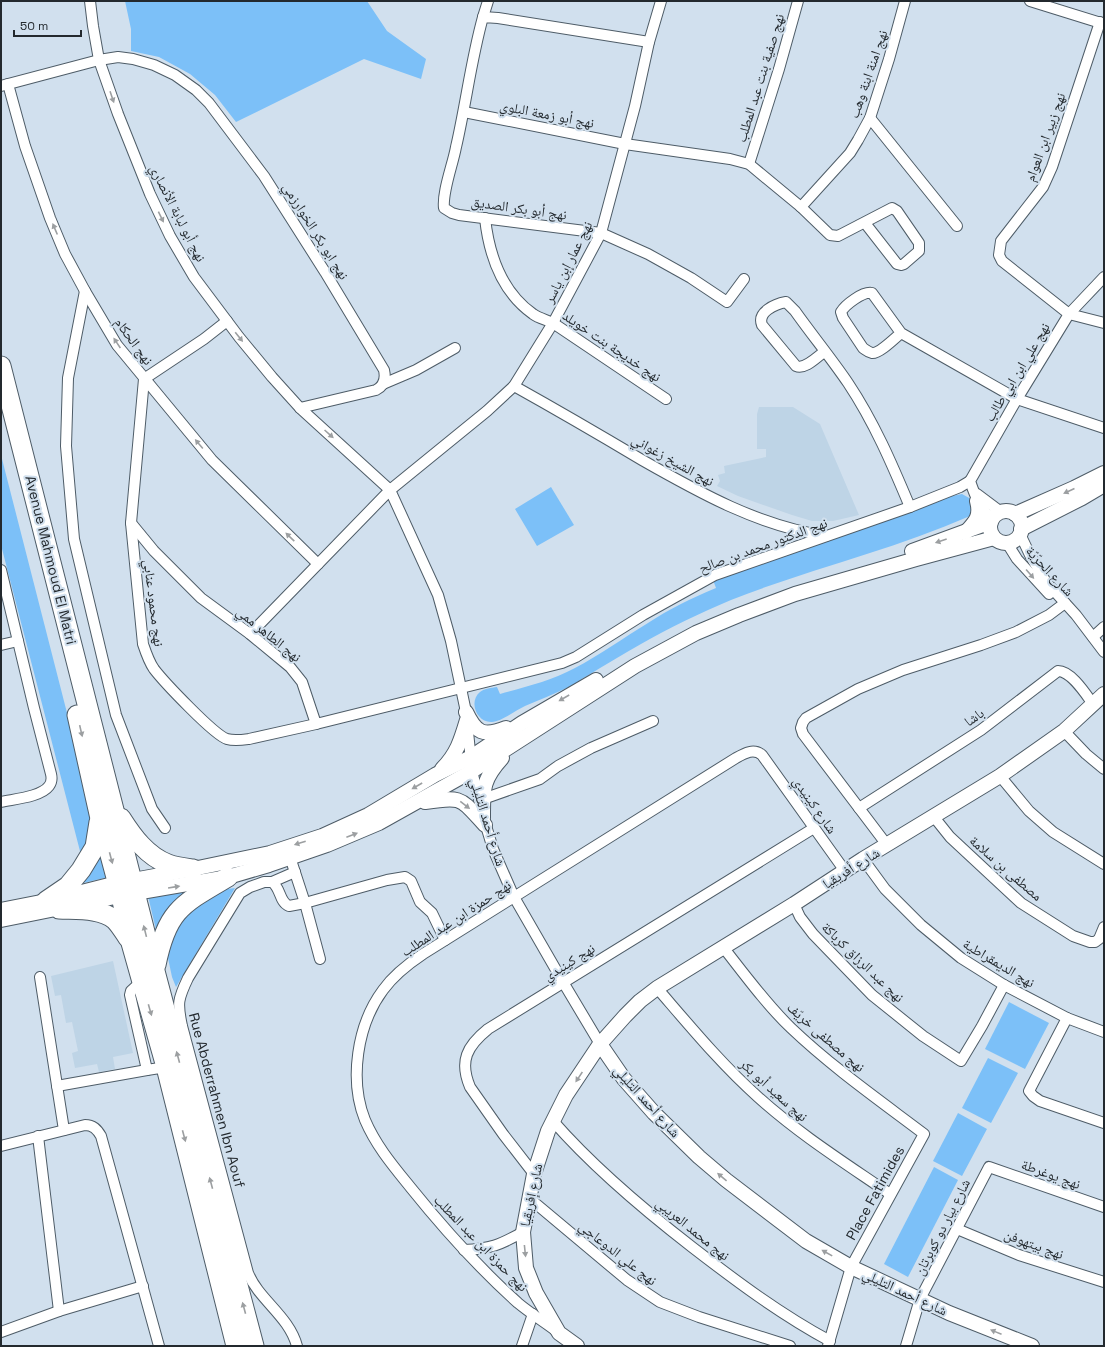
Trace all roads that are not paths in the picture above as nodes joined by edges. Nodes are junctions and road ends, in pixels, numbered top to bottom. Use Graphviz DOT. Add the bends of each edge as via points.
graph roads {
  1 [pos="90,1"];
  2 [pos="488,1"];
  3 [pos="661,1"];
  4 [pos="798,1"];
  5 [pos="905,1"];
  6 [pos="1030,1"];
  7 [pos="483,17"];
  8 [pos="1102,23"];
  9 [pos="649,42"];
  10 [pos="99,60"];
  11 [pos="5,85"];
  12 [pos="464,112"];
  13 [pos="870,118"];
  14 [pos="625,144"];
  15 [pos="749,164"];
  16 [pos="801,207"];
  17 [pos="485,218"];
  18 [pos="865,223"];
  19 [pos="957,226"];
  20 [pos="601,233"];
  21 [pos="1104,277"];
  22 [pos="744,279"];
  23 [pos="85,291"];
  24 [pos="1068,314"];
  25 [pos="226,321"];
  26 [pos="553,322"];
  27 [pos="1104,323"];
  28 [pos="901,333"];
  29 [pos="455,348"];
  30 [pos="824,352"];
  31 [pos="1,366"];
  32 [pos="144,378"];
  33 [pos="383,384"];
  34 [pos="514,386"];
  35 [pos="666,399"];
  36 [pos="1017,399"];
  37 [pos="300,408"];
  38 [pos="1,413"];
  39 [pos="1104,428"];
  40 [pos="1104,473"];
  41 [pos="1104,485"];
  42 [pos="390,490"];
  43 [pos="973,491"];
  44 [pos="910,507"];
  45 [pos="1015,514"];
  46 [pos="994,518"];
  47 [pos="131,523"];
  48 [pos="1021,532"];
  49 [pos="965,533"];
  50 [pos="829,536"];
  51 [pos="1001,541"];
  52 [pos="318,564"];
  53 [pos="1,570"];
  54 [pos="1063,605"];
  55 [pos="1104,627"];
  56 [pos="250,634"];
  57 [pos="1093,637"];
  58 [pos="18,641"];
  59 [pos="1,645"];
  60 [pos="1104,652"];
  61 [pos="461,688"];
  62 [pos="1099,699"];
  63 [pos="466,716"];
  64 [pos="653,721"];
  65 [pos="522,723"];
  66 [pos="316,724"];
  67 [pos="1064,732"];
  68 [pos="520,741"];
  69 [pos="762,755"];
  70 [pos="471,757"];
  71 [pos="1104,769"];
  72 [pos="472,771"];
  73 [pos="435,775"];
  74 [pos="1000,776"];
  75 [pos="483,799"];
  76 [pos="1,802"];
  77 [pos="414,804"];
  78 [pos="859,808"];
  79 [pos="106,809"];
  80 [pos="934,817"];
  81 [pos="485,822"];
  82 [pos="165,828"];
  83 [pos="814,828"];
  84 [pos="887,845"];
  85 [pos="290,858"];
  86 [pos="862,859"];
  87 [pos="1104,864"];
  88 [pos="193,870"];
  89 [pos="845,871"];
  90 [pos="295,872"];
  91 [pos="228,877"];
  92 [pos="272,882"];
  93 [pos="126,888"];
  94 [pos="514,897"];
  95 [pos="305,903"];
  96 [pos="794,904"];
  97 [pos="52,905"];
  98 [pos="1,910"];
  99 [pos="1,920"];
  100 [pos="1104,927"];
  101 [pos="445,940"];
  102 [pos="131,943"];
  103 [pos="723,947"];
  104 [pos="320,958"];
  105 [pos="148,976"];
  106 [pos="40,977"];
  107 [pos="563,982"];
  108 [pos="1004,985"];
  109 [pos="657,988"];
  110 [pos="1067,1018"];
  111 [pos="1104,1032"];
  112 [pos="600,1044"];
  113 [pos="166,1067"];
  114 [pos="146,1070"];
  115 [pos="57,1086"];
  116 [pos="553,1121"];
  117 [pos="1104,1123"];
  118 [pos="64,1130"];
  119 [pos="924,1134"];
  120 [pos="38,1136"];
  121 [pos="1,1146"];
  122 [pos="989,1167"];
  123 [pos="534,1174"];
  124 [pos="890,1194"];
  125 [pos="529,1198"];
  126 [pos="1104,1207"];
  127 [pos="957,1229"];
  128 [pos="523,1232"];
  129 [pos="464,1250"];
  130 [pos="851,1267"];
  131 [pos="1104,1282"];
  132 [pos="143,1286"];
  133 [pos="920,1299"];
  134 [pos="59,1311"];
  135 [pos="533,1314"];
  136 [pos="1,1332"];
  137 [pos="559,1333"];
  138 [pos="829,1343"];
  139 [pos="235,1344"];
  140 [pos="159,1346"];
  141 [pos="254,1346"];
  142 [pos="297,1346"];
  143 [pos="522,1346"];
  144 [pos="577,1346"];
  145 [pos="790,1346"];
  146 [pos="906,1346"];
  147 [pos="1032,1346"];
  1 -- 10 [label="street, نهج أبو لبابة الأنصاري"];
  2 -- 7 [label="street, نهج أبو بكر الصديق"];
  3 -- 9 [label="street, نهج عمار إبن ياسر"];
  4 -- 15 [label="street, نهج صفية بنت عبد المطلب"];
  5 -- 13 [label="street, نهج امنة ابنة وهب"];
  6 -- 8 [label="street"];
  7 -- 9 [label="street"];
  7 -- 12 [label="street, نهج أبو بكر الصديق"];
  8 -- 24 [label="street, نهج زبير ابن العوام" via="1047,180 1001,241 999,255 1002,262"];
  9 -- 14 [label="street, نهج عمار إبن ياسر"];
  10 -- 11 [label="street, نهج ابو بكر الخوارزمي"];
  10 -- 25 [label="street, نهج أبو لبابة الأنصاري, one-way" via="150,194 170,236"];
  10 -- 33 [label="street, نهج ابو بكر الخوارزمي" via="133,58 154,65 175,75 209,103 264,176 325,272 384,370"];
  23 -- 11 [label="street, نهج الحكام, one-way" via="65,254 37,184"];
  12 -- 14 [label="street, نهج أبو زمعة البلوي"];
  12 -- 17 [label="street, نهج أبو بكر الصديق" via="444,198 444,208 452,213"];
  13 -- 16 [label="street, نهج امنة ابنة وهب" via="850,153"];
  13 -- 19 [label="street"];
  14 -- 15 [label="street"];
  14 -- 20 [label="street, نهج عمار إبن ياسر"];
  15 -- 16 [label="street"];
  16 -- 18 [label="street" via="822,229 833,236"];
  17 -- 20 [label="street, نهج أبو بكر الصديق"];
  17 -- 26 [label="street, نهج خديجة بنت خويلد" via="491,251 502,278 518,300 534,315"];
  18 -- 18 [label="street" via="890,209 895,209 919,243 919,251 904,264 897,264"];
  20 -- 22 [label="street, نهج أبو بكر الصديق" via="691,278 727,302"];
  20 -- 26 [label="street, نهج عمار إبن ياسر"];
  21 -- 24 [label="street, نهج علي ابن ابي طالب"];
  32 -- 23 [label="street, نهج الحكام, one-way" via="117,344"];
  23 -- 82 [label="street" via="68,378 66,446 74,539 116,715 149,802"];
  24 -- 27 [label="street"];
  24 -- 36 [label="street, نهج علي ابن ابي طالب"];
  25 -- 32 [label="street" via="204,339"];
  25 -- 37 [label="street, نهج أبو لبابة الأنصاري, one-way"];
  26 -- 34 [label="street, نهج عمار إبن ياسر"];
  26 -- 35 [label="street, نهج خديجة بنت خويلد"];
  28 -- 28 [label="street" via="878,352 868,352 841,312 844,307 865,293 872,293"];
  28 -- 36 [label="street"];
  29 -- 33 [label="street" via="416,370"];
  30 -- 30 [label="street" via="786,302 765,311 762,315 762,325 796,366 804,366"];
  30 -- 44 [label="street" via="848,383 867,414 886,450"];
  31 -- 79 [label="highway, Avenue Mahmoud El Matri" via="101,755"];
  32 -- 47 [label="street, نهج محمود عنابي"];
  52 -- 32 [label="street, نهج الحكام, one-way" via="212,460"];
  33 -- 37 [label="street" via="376,390"];
  34 -- 42 [label="street, نهج عمار إبن ياسر" via="460,434"];
  34 -- 50 [label="street, نهج الشيخ زغواني" via="702,494 774,524"];
  36 -- 39 [label="street"];
  36 -- 43 [label="street, نهج علي ابن ابي طالب"];
  37 -- 42 [label="street, نهج أبو لبابة الأنصاري, one-way"];
  38 -- 79 [label="highway, Avenue Mahmoud El Matri, one-way" via="65,666"];
  40 -- 45 [label="main road, one-way"];
  41 -- 48 [label="main road"];
  42 -- 52 [label="street, نهج عمار إبن ياسر"];
  42 -- 61 [label="street, شارع أحمد التليلي" via="438,596"];
  43 -- 44 [label="street, نهج الدكتور محمد بن صالح" via="960,487"];
  43 -- 46 [label="street" via="986,502"];
  43 -- 49 [label="main road" via="979,508 978,516"];
  44 -- 50 [label="street, نهج الدكتور محمد بن صالح"];
  45 -- 46 [label="main road" via="1010,512"];
  45 -- 48 [label="main road" via="1021,524"];
  46 -- 49 [label="main road"];
  46 -- 51 [label="main road" via="990,528 991,534"];
  47 -- 56 [label="street, نهج الطاهر ممي" via="154,551 201,598"];
  47 -- 66 [label="street, نهج محمود عنابي" via="143,644 146,655 165,682 226,739 238,741"];
  48 -- 51 [label="main road" via="1015,540"];
  48 -- 54 [label="street, شارع الحرّيّة" via="1031,557"];
  49 -- 65 [label="main road, one-way" via="914,551 791,587 693,626"];
  50 -- 61 [label="street, نهج الدكتور محمد بن صالح" via="715,575 562,663"];
  51 -- 54 [label="street, شارع الحرّيّة, one-way"];
  51 -- 68 [label="main road" via="916,559 795,594 738,614 696,632 634,666"];
  52 -- 56 [label="street, نهج عمار إبن ياسر"];
  53 -- 58 [label="street"];
  54 -- 57 [label="street, شارع الحرّيّة" via="1076,615"];
  54 -- 78 [label="street" via="1036,623 1016,632 904,670 858,689 806,718 801,728 803,734"];
  55 -- 57 [label="street"];
  56 -- 66 [label="street, نهج الطاهر ممي" via="283,660 302,682"];
  57 -- 60 [label="street, شارع الحرّيّة"];
  58 -- 59 [label="street"];
  58 -- 76 [label="street" via="52,781 50,786 39,793"];
  61 -- 63 [label="street, شارع أحمد التليلي"];
  61 -- 66 [label="street"];
  62 -- 67 [label="main road, شارع أفريقيا"];
  62 -- 78 [label="street, باشا" via="1069,674 1058,671 981,730"];
  63 -- 65 [label="main road" via="474,726 491,733"];
  63 -- 70 [label="street, شارع أحمد التليلي"];
  63 -- 73 [label="main road" via="456,752"];
  64 -- 75 [label="street" via="591,748 540,779"];
  65 -- 70 [label="main road"];
  67 -- 71 [label="street"];
  67 -- 74 [label="main road, شارع أفريقيا"];
  68 -- 72 [label="main road"];
  68 -- 75 [label="main road" via="488,774"];
  69 -- 83 [label="street, شارع كينيدي"];
  69 -- 94 [label="street, نهج حمزة ابن عبد المطلب" via="756,751 744,754"];
  70 -- 72 [label="street, شارع أحمد التليلي"];
  70 -- 73 [label="main road"];
  72 -- 77 [label="main road"];
  72 -- 81 [label="street, شارع أحمد التليلي"];
  73 -- 88 [label="main road, one-way" via="368,815 322,836 270,853"];
  74 -- 80 [label="main road, شارع أفريقيا"];
  74 -- 87 [label="street" via="1029,811 1053,832"];
  75 -- 81 [label="main road"];
  77 -- 81 [label="main road, one-way" via="446,799 460,800"];
  85 -- 77 [label="main road, one-way" via="365,830"];
  78 -- 84 [label="street"];
  79 -- 88 [label="highway" via="149,852 169,864"];
  79 -- 93 [label="highway"];
  79 -- 97 [label="highway" via="91,855"];
  80 -- 84 [label="main road, شارع أفريقيا"];
  80 -- 100 [label="street, مصطفى بن سلامة" via="950,837 1021,903 1073,936 1090,942 1099,939"];
  81 -- 94 [label="street, شارع أحمد التليلي" via="493,849"];
  83 -- 89 [label="street, شارع كينيدي"];
  83 -- 107 [label="street, نهج كينيدي"];
  84 -- 86 [label="main road, شارع أفريقيا"];
  85 -- 90 [label="street"];
  85 -- 91 [label="main road"];
  86 -- 89 [label="main road, شارع أفريقيا"];
  86 -- 108 [label="street, نهج الديمقراطية" via="885,889 921,925 961,958"];
  88 -- 93 [label="main road"];
  89 -- 96 [label="main road, شارع أفريقيا"];
  90 -- 92 [label="street, Rue Abderrahmen Ibn Aouf"];
  90 -- 95 [label="street"];
  93 -- 91 [label="main road, one-way"];
  91 -- 105 [label="highway" via="199,894 175,914 169,922"];
  92 -- 95 [label="street" via="277,886 286,905"];
  92 -- 142 [label="street, Rue Abderrahmen Ibn Aouf" via="244,889 237,896 188,978 178,1010 248,1272 257,1290 286,1323"];
  93 -- 97 [label="main road"];
  93 -- 102 [label="highway"];
  105 -- 93 [label="highway, one-way"];
  94 -- 101 [label="street, نهج حمزة ابن عبد المطلب"];
  94 -- 107 [label="street, شارع أحمد التليلي"];
  95 -- 101 [label="street" via="405,877 411,880 419,900 432,913"];
  95 -- 104 [label="street"];
  96 -- 103 [label="main road, شارع أفريقيا"];
  96 -- 108 [label="street, نهج عبد الرزاق كرباكة" via="813,934 872,995 923,1036 961,1061"];
  97 -- 98 [label="main road"];
  97 -- 99 [label="main road"];
  97 -- 102 [label="highway" via="92,911 110,917"];
  101 -- 129 [label="street, نهج حمزة ابن عبد المطلب" via="406,966 382,991 363,1034 356,1076 360,1104 373,1137 388,1160"];
  102 -- 105 [label="highway"];
  103 -- 109 [label="main road, شارع أفريقيا"];
  103 -- 119 [label="street, نهج مصطفى خريّف" via="791,1028 853,1081"];
  105 -- 113 [label="highway, one-way"];
  105 -- 114 [label="street" via="131,991 130,995"];
  141 -- 105 [label="highway, one-way"];
  106 -- 115 [label="street"];
  107 -- 112 [label="street, شارع أحمد التليلي"];
  107 -- 123 [label="street, نهج كينيدي" via="479,1036 471,1046 464,1067 470,1088"];
  108 -- 110 [label="street, نهج الديمقراطية"];
  109 -- 112 [label="main road, شارع أفريقيا" via="630,1011"];
  109 -- 124 [label="street, نهج سعيد أبو بكر" via="715,1054 758,1097 806,1137"];
  110 -- 111 [label="street, نهج الديمقراطية"];
  110 -- 117 [label="street" via="1029,1091 1040,1101"];
  112 -- 116 [label="main road, شارع إفريقيا, one-way" via="566,1095"];
  130 -- 112 [label="main road, شارع أحمد التليلي, one-way" via="806,1241 699,1157 624,1079"];
  113 -- 114 [label="street"];
  113 -- 139 [label="highway, one-way"];
  114 -- 115 [label="street"];
  115 -- 118 [label="street"];
  116 -- 123 [label="main road, شارع إفريقيا"];
  116 -- 138 [label="street, نهج محمد العريبي" via="612,1181 669,1229 739,1283"];
  118 -- 120 [label="street"];
  118 -- 132 [label="street" via="90,1125 101,1136"];
  119 -- 124 [label="street, Place Fatimides"];
  120 -- 121 [label="street"];
  120 -- 134 [label="street"];
  122 -- 126 [label="street, نهج يوغرطة"];
  122 -- 127 [label="street, شارع بيار دو كوبرتان"];
  123 -- 125 [label="main road, شارع إفريقيا"];
  124 -- 130 [label="street, Place Fatimides"];
  125 -- 128 [label="main road, شارع إفريقيا"];
  125 -- 145 [label="street, نهج علي الدوعاجي" via="627,1280 660,1302"];
  127 -- 131 [label="street, نهج بيتهوفن" via="1019,1255"];
  127 -- 133 [label="street, شارع بيار دو كوبرتان"];
  128 -- 129 [label="street" via="503,1243 481,1249"];
  128 -- 137 [label="main road, شارع إفريقيا, one-way" via="526,1268 536,1293"];
  129 -- 135 [label="street, نهج حمزة ابن عبد المطلب" via="519,1304"];
  130 -- 133 [label="main road, شارع أحمد التليلي"];
  130 -- 138 [label="street"];
  132 -- 134 [label="street"];
  132 -- 140 [label="street"];
  133 -- 146 [label="street, شارع بيار دو كوبرتان"];
  147 -- 133 [label="main road, شارع أحمد التليلي, one-way"];
  134 -- 136 [label="street"];
  135 -- 137 [label="street, نهج حمزة ابن عبد المطلب"];
  135 -- 143 [label="street"];
  137 -- 144 [label="main road, شارع إفريقيا"];
}
